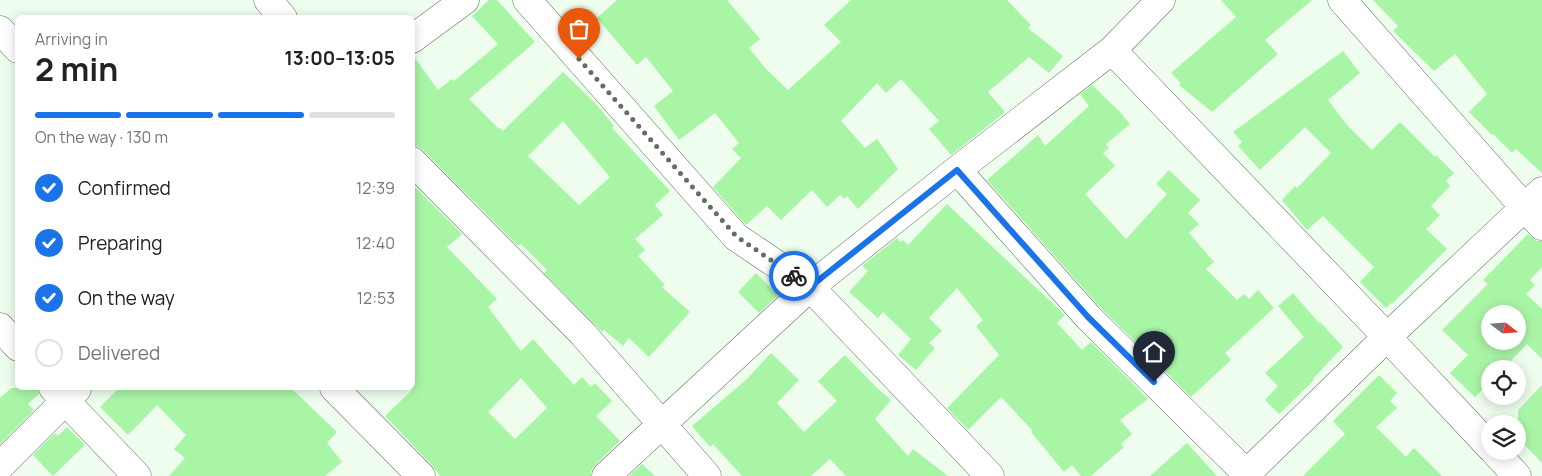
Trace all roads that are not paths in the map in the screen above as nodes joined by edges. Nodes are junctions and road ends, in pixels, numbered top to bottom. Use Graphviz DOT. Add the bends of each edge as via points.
graph roads {
  1 [pos="268,0"];
  2 [pos="465,0"];
  3 [pos="526,0"];
  4 [pos="1161,0"];
  5 [pos="1342,0"];
  6 [pos="281,15"];
  7 [pos="0,30"];
  8 [pos="415,36"];
  9 [pos="15,46"];
  10 [pos="1112,50"];
  11 [pos="415,164"];
  12 [pos="957,170"];
  13 [pos="1536,208"];
  14 [pos="810,287"];
  15 [pos="0,327"];
  16 [pos="1387,337"];
  17 [pos="15,344"];
  18 [pos="336,390"];
  19 [pos="66,392"];
  20 [pos="661,425"];
  21 [pos="1481,437"];
  22 [pos="1502,460"];
  23 [pos="0,466"];
  24 [pos="1247,475"];
  25 [pos="137,476"];
  26 [pos="421,476"];
  27 [pos="606,476"];
  28 [pos="707,476"];
  29 [pos="990,476"];
  30 [pos="1517,476"];
  1 -- 6 [label="street"];
  2 -- 8 [label="street"];
  3 -- 14 [label="street" via="736,236"];
  4 -- 10 [label="street"];
  5 -- 13 [label="street"];
  7 -- 9 [label="street"];
  10 -- 12 [label="street"];
  10 -- 16 [label="street"];
  11 -- 20 [label="street" via="582,333"];
  12 -- 14 [label="street"];
  12 -- 24 [label="street" via="1088,317"];
  13 -- 16 [label="street"];
  14 -- 20 [label="street"];
  14 -- 29 [label="street"];
  15 -- 17 [label="street"];
  16 -- 21 [label="street"];
  16 -- 24 [label="street"];
  18 -- 26 [label="street"];
  19 -- 23 [label="street"];
  19 -- 25 [label="street"];
  20 -- 27 [label="street"];
  20 -- 28 [label="street"];
  22 -- 30 [label="street"];
}
